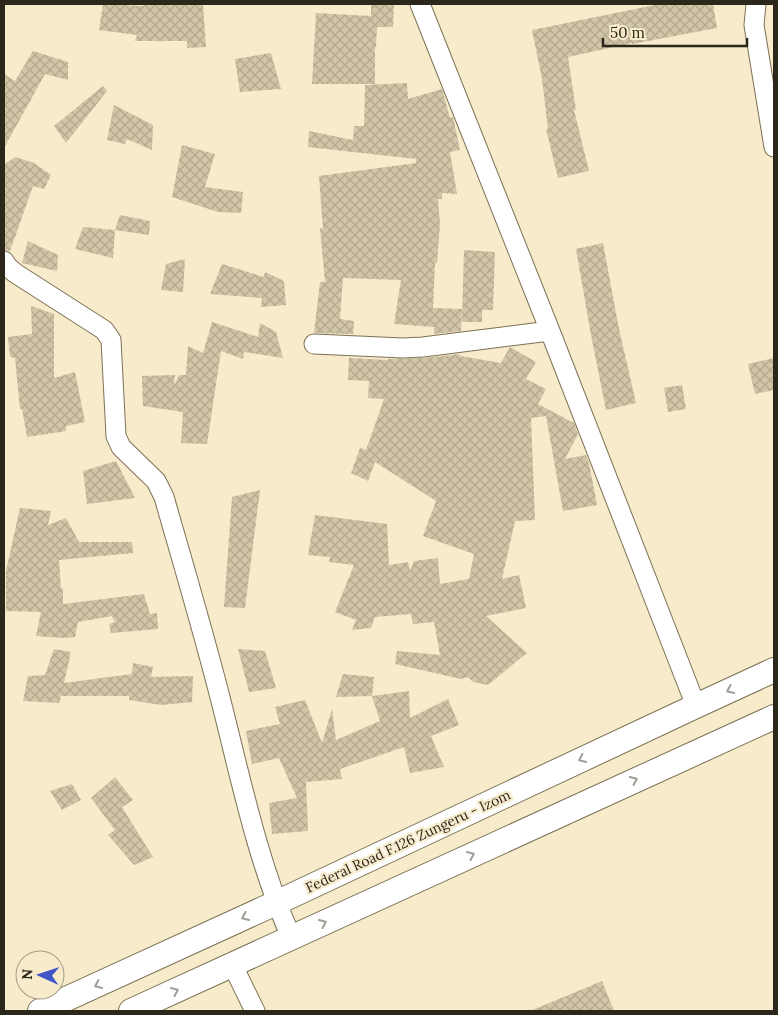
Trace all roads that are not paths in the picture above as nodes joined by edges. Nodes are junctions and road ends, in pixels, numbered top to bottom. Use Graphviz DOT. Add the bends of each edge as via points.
graph roads {
  1 [pos="420,4"];
  2 [pos="756,4"];
  3 [pos="774,147"];
  4 [pos="4,260"];
  5 [pos="550,331"];
  6 [pos="314,344"];
  7 [pos="774,670"];
  8 [pos="696,706"];
  9 [pos="774,717"];
  10 [pos="276,904"];
  11 [pos="291,937"];
  12 [pos="232,964"];
  13 [pos="40,1011"];
  14 [pos="131,1011"];
  15 [pos="255,1011"];
  1 -- 5 [label="street"];
  2 -- 3 [label="street" via="754,24"];
  4 -- 10 [label="street" via="15,273 104,330 111,340 116,436 121,447 156,481 164,497"];
  5 -- 6 [label="street" via="423,347"];
  5 -- 8 [label="street"];
  7 -- 8 [label="main road, Federal Road F.126 Zungeru - Izom, one-way"];
  8 -- 10 [label="main road, Federal Road F.126 Zungeru - Izom, one-way"];
  11 -- 9 [label="main road, one-way"];
  10 -- 11 [label="street"];
  10 -- 13 [label="main road, Federal Road F.126 Zungeru - Izom, one-way"];
  11 -- 12 [label="main road"];
  14 -- 12 [label="main road, one-way"];
  12 -- 15 [label="street"];
}
